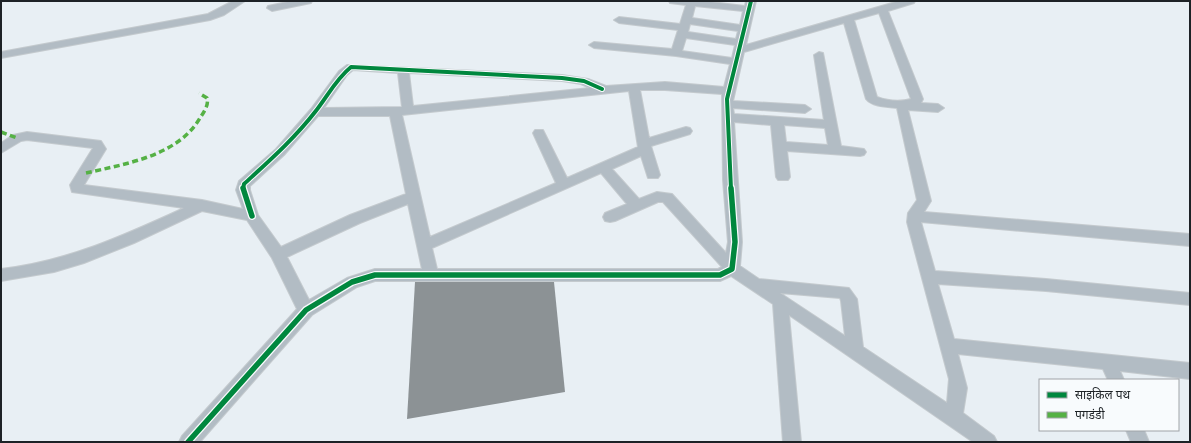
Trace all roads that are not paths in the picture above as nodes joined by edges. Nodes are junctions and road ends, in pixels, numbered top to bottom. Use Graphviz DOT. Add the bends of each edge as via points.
graph roads {
  1 [pos="240,1"];
  2 [pos="307,1"];
  3 [pos="674,1"];
  4 [pos="910,1"];
  5 [pos="692,2"];
  6 [pos="288,3"];
  7 [pos="750,5"];
  8 [pos="272,8"];
  9 [pos="882,9"];
  10 [pos="848,19"];
  11 [pos="619,20"];
  12 [pos="685,27"];
  13 [pos="745,28"];
  14 [pos="594,45"];
  15 [pos="739,52"];
  16 [pos="676,53"];
  17 [pos="1,55"];
  18 [pos="819,55"];
  19 [pos="404,70"];
  20 [pos="634,87"];
  21 [pos="602,89"];
  22 [pos="728,104"];
  23 [pos="904,106"];
  24 [pos="938,108"];
  25 [pos="805,109"];
  26 [pos="402,111"];
  27 [pos="315,112"];
  28 [pos="778,121"];
  29 [pos="830,124"];
  30 [pos="686,131"];
  31 [pos="539,133"];
  32 [pos="645,146"];
  33 [pos="780,146"];
  34 [pos="1,149"];
  35 [pos="835,149"];
  36 [pos="860,152"];
  37 [pos="603,167"];
  38 [pos="653,175"];
  39 [pos="783,177"];
  40 [pos="564,184"];
  41 [pos="414,196"];
  42 [pos="202,205"];
  43 [pos="636,205"];
  44 [pos="252,216"];
  45 [pos="914,216"];
  46 [pos="610,217"];
  47 [pos="1190,240"];
  48 [pos="425,245"];
  49 [pos="278,255"];
  50 [pos="732,269"];
  51 [pos="1,275"];
  52 [pos="431,275"];
  53 [pos="929,276"];
  54 [pos="756,285"];
  55 [pos="1190,299"];
  56 [pos="780,301"];
  57 [pos="306,310"];
  58 [pos="949,346"];
  59 [pos="855,351"];
  60 [pos="1108,362"];
  61 [pos="1190,371"];
  62 [pos="1116,379"];
  63 [pos="954,417"];
  64 [pos="1135,431"];
  65 [pos="188,442"];
  66 [pos="792,442"];
  67 [pos="988,442"];
  68 [pos="1140,442"];
  1 -- 17 [label="street" via="210,17"];
  2 -- 6 [label="street"];
  3 -- 5 [label="street"];
  4 -- 9 [label="street"];
  5 -- 7 [label="street"];
  5 -- 12 [label="street"];
  6 -- 8 [label="street"];
  7 -- 13 [label="street"];
  9 -- 10 [label="street"];
  9 -- 23 [label="street" via="917,99"];
  10 -- 15 [label="street"];
  10 -- 23 [label="street" via="872,99"];
  11 -- 12 [label="street"];
  12 -- 13 [label="street"];
  12 -- 15 [label="street"];
  12 -- 16 [label="street"];
  13 -- 15 [label="street"];
  14 -- 16 [label="street"];
  15 -- 16 [label="street"];
  15 -- 22 [label="street"];
  18 -- 29 [label="street"];
  19 -- 21 [label="street" via="562,78 584,81"];
  19 -- 26 [label="street"];
  19 -- 27 [label="street" via="355,67 348,69"];
  20 -- 21 [label="street"];
  20 -- 22 [label="street" via="665,86"];
  20 -- 32 [label="street"];
  21 -- 26 [label="street"];
  22 -- 25 [label="street"];
  22 -- 28 [label="street"];
  22 -- 50 [label="street" via="735,242"];
  23 -- 24 [label="street"];
  23 -- 45 [label="street" via="902,110 924,201"];
  26 -- 27 [label="street"];
  26 -- 41 [label="street"];
  27 -- 44 [label="street" via="280,152 244,184 243,190"];
  28 -- 29 [label="street"];
  28 -- 33 [label="street"];
  29 -- 35 [label="street"];
  30 -- 32 [label="street"];
  31 -- 40 [label="street"];
  32 -- 37 [label="street"];
  32 -- 38 [label="street"];
  33 -- 35 [label="street"];
  33 -- 39 [label="street"];
  34 -- 42 [label="street" via="17,138 27,136 97,144 100,149 77,188"];
  35 -- 36 [label="street"];
  37 -- 40 [label="street"];
  37 -- 43 [label="street"];
  40 -- 48 [label="street"];
  41 -- 48 [label="street"];
  41 -- 49 [label="street" via="355,219"];
  42 -- 44 [label="street"];
  42 -- 51 [label="street" via="96,254 54,267"];
  43 -- 46 [label="street"];
  43 -- 50 [label="street" via="660,196 666,197"];
  44 -- 49 [label="street"];
  45 -- 47 [label="street"];
  45 -- 53 [label="street"];
  48 -- 52 [label="street"];
  49 -- 57 [label="street"];
  50 -- 52 [label="street" via="726,273 713,275"];
  50 -- 54 [label="street"];
  52 -- 57 [label="street" via="384,274 364,278 339,289"];
  53 -- 55 [label="street"];
  53 -- 58 [label="street"];
  54 -- 56 [label="street"];
  54 -- 59 [label="street" via="844,292 849,299"];
  56 -- 59 [label="street"];
  56 -- 66 [label="street"];
  57 -- 65 [label="street"];
  58 -- 60 [label="street"];
  58 -- 63 [label="street" via="958,388"];
  59 -- 63 [label="street"];
  60 -- 61 [label="street"];
  60 -- 62 [label="street"];
  63 -- 67 [label="street"];
  64 -- 68 [label="street"];
}
